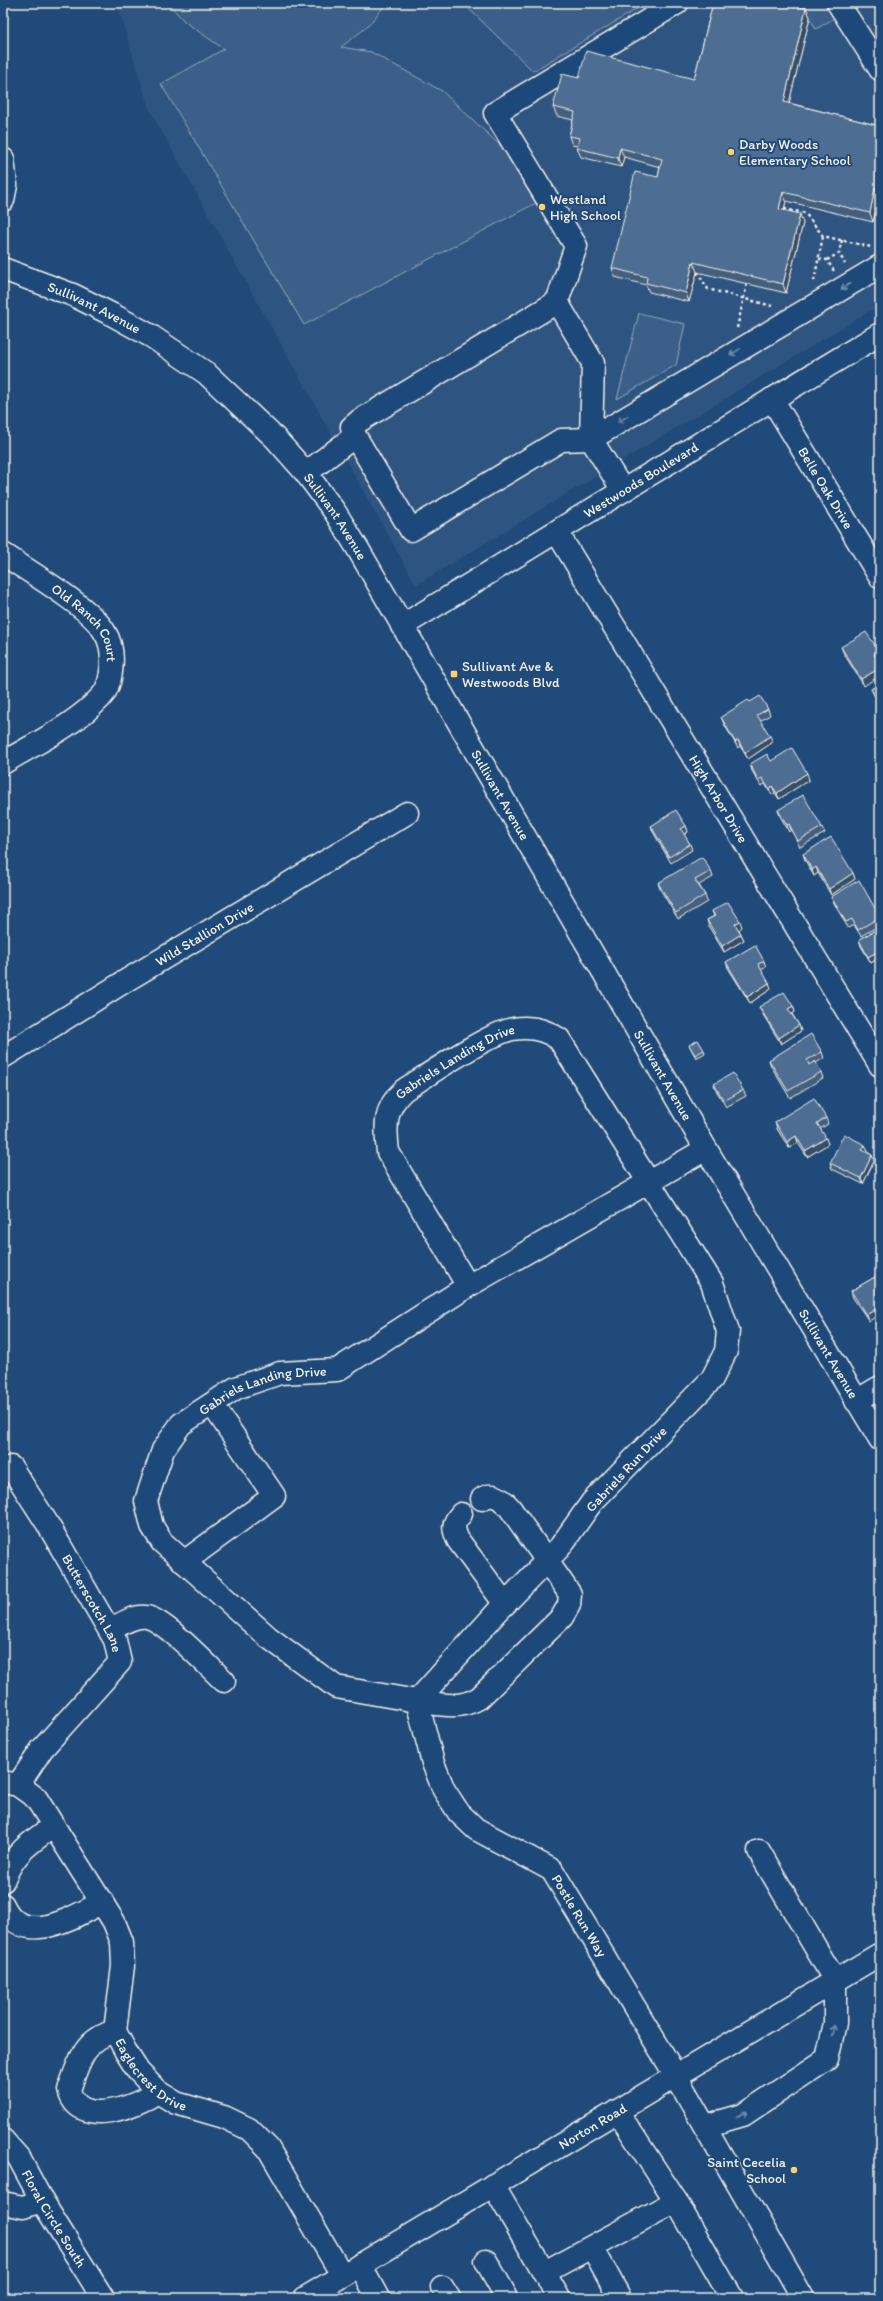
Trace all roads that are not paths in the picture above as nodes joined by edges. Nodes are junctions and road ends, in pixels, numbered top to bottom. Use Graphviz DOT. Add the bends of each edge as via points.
graph roads {
  1 [pos="677,3"];
  2 [pos="838,3"];
  3 [pos="880,69"];
  4 [pos="3,159"];
  5 [pos="3,200"];
  6 [pos="876,256"];
  7 [pos="3,269"];
  8 [pos="557,302"];
  9 [pos="880,334"];
  10 [pos="772,399"];
  11 [pos="355,436"];
  12 [pos="591,438"];
  13 [pos="306,473"];
  14 [pos="622,489"];
  15 [pos="557,532"];
  16 [pos="3,554"];
  17 [pos="880,577"];
  18 [pos="402,626"];
  19 [pos="3,763"];
  20 [pos="407,813"];
  21 [pos="3,1057"];
  22 [pos="880,1065"];
  23 [pos="706,1149"];
  24 [pos="648,1182"];
  25 [pos="468,1286"];
  26 [pos="880,1387"];
  27 [pos="856,1401"];
  28 [pos="212,1404"];
  29 [pos="880,1439"];
  30 [pos="3,1471"];
  31 [pos="482,1499"];
  32 [pos="461,1514"];
  33 [pos="546,1561"];
  34 [pos="184,1562"];
  35 [pos="505,1604"];
  36 [pos="110,1630"];
  37 [pos="224,1681"];
  38 [pos="417,1702"];
  39 [pos="11,1783"];
  40 [pos="54,1826"];
  41 [pos="759,1851"];
  42 [pos="3,1882"];
  43 [pos="103,1902"];
  44 [pos="3,1905"];
  45 [pos="880,1954"];
  46 [pos="835,1981"];
  47 [pos="115,2031"];
  48 [pos="676,2076"];
  49 [pos="158,2092"];
  50 [pos="617,2111"];
  51 [pos="705,2126"];
  52 [pos="3,2140"];
  53 [pos="493,2185"];
  54 [pos="42,2201"];
  55 [pos="676,2201"];
  56 [pos="3,2203"];
  57 [pos="592,2247"];
  58 [pos="486,2261"];
  59 [pos="351,2270"];
  60 [pos="545,2272"];
  61 [pos="103,2298"];
  62 [pos="305,2298"];
  63 [pos="378,2298"];
  64 [pos="507,2298"];
  65 [pos="559,2298"];
  66 [pos="620,2298"];
  67 [pos="732,2298"];
  68 [pos="803,2298"];
  1 -- 8 [label="street" via="495,113 576,246"];
  2 -- 3 [label="street"];
  4 -- 5 [label="street" via="6,186"];
  6 -- 12 [label="street, one-way"];
  7 -- 13 [label="street, Sullivant Avenue" via="90,303 151,336 206,373 275,438"];
  8 -- 11 [label="street" via="359,421 352,427"];
  8 -- 12 [label="street" via="593,363"];
  9 -- 10 [label="street, Westwoods Boulevard"];
  10 -- 14 [label="street, Westwoods Boulevard"];
  10 -- 17 [label="street, Belle Oak Drive"];
  11 -- 12 [label="street" via="411,530 561,440"];
  11 -- 13 [label="street"];
  12 -- 14 [label="street"];
  13 -- 18 [label="street, Sullivant Avenue" via="339,518"];
  14 -- 15 [label="street, Westwoods Boulevard"];
  15 -- 18 [label="street, Westwoods Boulevard"];
  15 -- 22 [label="street, High Arbor Drive"];
  16 -- 19 [label="street, Old Ranch Court" via="79,606 104,630 111,646 112,662 110,679 102,695 91,707"];
  18 -- 23 [label="street, Sullivant Avenue"];
  20 -- 21 [label="street, Wild Stallion Drive"];
  23 -- 24 [label="street, Gabriels Landing Drive"];
  23 -- 27 [label="street, Sullivant Avenue"];
  24 -- 25 [label="street, Gabriels Landing Drive"];
  24 -- 25 [label="street, Gabriels Landing Drive" via="559,1039 549,1032 533,1028 512,1029 485,1041 404,1090 393,1100 386,1132 388,1152"];
  24 -- 33 [label="street, Gabriels Run Drive" via="712,1283 728,1331 726,1351 712,1379 592,1502 560,1547"];
  25 -- 28 [label="street, Gabriels Landing Drive" via="338,1370 280,1373 236,1388"];
  26 -- 27 [label="street"];
  27 -- 29 [label="street, Sullivant Avenue"];
  28 -- 34 [label="street, Gabriels Landing Drive" via="181,1424 163,1450 146,1501 152,1526 162,1542"];
  28 -- 34 [label="street" via="274,1496"];
  30 -- 36 [label="street, Butterscotch Lane" via="11,1467"];
  31 -- 33 [label="street" via="494,1496 503,1500"];
  32 -- 35 [label="street" via="454,1521 453,1529 458,1540"];
  33 -- 35 [label="street, Gabriels Run Drive"];
  33 -- 38 [label="street" via="570,1594 569,1605 562,1617 479,1698 468,1704 453,1706"];
  34 -- 38 [label="street" via="268,1636 336,1687"];
  35 -- 38 [label="street, Gabriels Run Drive"];
  36 -- 37 [label="street" via="130,1620 145,1617 154,1619"];
  36 -- 39 [label="street, Butterscotch Lane" via="120,1662"];
  38 -- 48 [label="street, Postle Run Way" via="433,1763 444,1790 459,1813 476,1829 552,1870"];
  39 -- 40 [label="street, Eaglecrest Drive" via="36,1798"];
  40 -- 42 [label="street" via="21,1850 7,1870"];
  40 -- 43 [label="street, Eaglecrest Drive"];
  41 -- 46 [label="street"];
  43 -- 44 [label="street" via="63,1923 42,1927 14,1921"];
  43 -- 47 [label="street, Eaglecrest Drive" via="122,1942 123,1966"];
  45 -- 46 [label="street, Norton Road"];
  46 -- 48 [label="street, Norton Road"];
  51 -- 46 [label="street, one-way" via="743,2115 827,2059 835,2024"];
  47 -- 49 [label="street, Eaglecrest Drive" via="138,2071"];
  47 -- 49 [label="street" via="102,2034 93,2041 80,2060 69,2090 75,2103 84,2110 114,2111 144,2101"];
  48 -- 50 [label="street, Norton Road"];
  48 -- 51 [label="street, Postle Run Way"];
  49 -- 59 [label="street, Eaglecrest Drive" via="176,2103 249,2129 268,2148"];
  50 -- 53 [label="street, Norton Road"];
  50 -- 55 [label="street"];
  51 -- 68 [label="street, Postle Run Way"];
  52 -- 54 [label="street, Floral Circle South" via="20,2158"];
  53 -- 59 [label="street, Norton Road"];
  53 -- 60 [label="street"];
  54 -- 56 [label="street" via="23,2206"];
  54 -- 61 [label="street, Floral Circle South"];
  55 -- 57 [label="street"];
  55 -- 67 [label="street"];
  57 -- 60 [label="street"];
  57 -- 66 [label="street"];
  58 -- 64 [label="street"];
  59 -- 62 [label="street, Norton Road"];
  59 -- 63 [label="street, Eaglecrest Drive"];
  60 -- 65 [label="street"];
}
